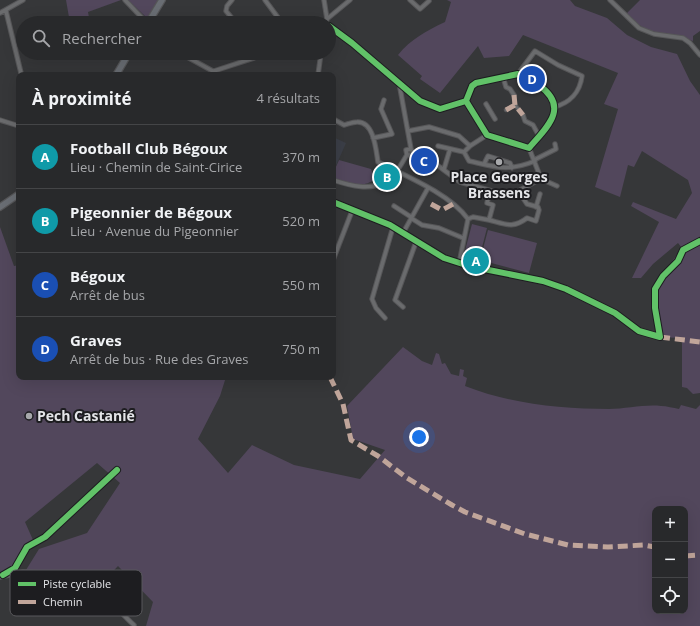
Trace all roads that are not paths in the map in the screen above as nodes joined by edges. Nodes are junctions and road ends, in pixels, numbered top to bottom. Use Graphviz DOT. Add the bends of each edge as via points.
graph roads {
  1 [pos="23,0"];
  2 [pos="124,0"];
  3 [pos="162,0"];
  4 [pos="232,0"];
  5 [pos="324,0"];
  6 [pos="350,0"];
  7 [pos="410,0"];
  8 [pos="610,0"];
  9 [pos="267,1"];
  10 [pos="429,1"];
  11 [pos="6,11"];
  12 [pos="0,13"];
  13 [pos="140,16"];
  14 [pos="152,16"];
  15 [pos="230,16"];
  16 [pos="277,16"];
  17 [pos="325,16"];
  18 [pos="333,16"];
  19 [pos="336,31"];
  20 [pos="16,52"];
  21 [pos="700,55"];
  22 [pos="18,60"];
  23 [pos="125,60"];
  24 [pos="193,60"];
  25 [pos="246,60"];
  26 [pos="320,60"];
  27 [pos="214,71"];
  28 [pos="21,72"];
  29 [pos="118,72"];
  30 [pos="318,72"];
  31 [pos="518,74"];
  32 [pos="503,77"];
  33 [pos="402,85"];
  34 [pos="514,95"];
  35 [pos="384,100"];
  36 [pos="466,101"];
  37 [pos="486,104"];
  38 [pos="516,106"];
  39 [pos="554,107"];
  40 [pos="506,110"];
  41 [pos="523,115"];
  42 [pos="495,119"];
  43 [pos="0,120"];
  44 [pos="336,121"];
  45 [pos="16,125"];
  46 [pos="408,131"];
  47 [pos="487,134"];
  48 [pos="539,136"];
  49 [pos="373,138"];
  50 [pos="555,144"];
  51 [pos="438,146"];
  52 [pos="470,146"];
  53 [pos="529,148"];
  54 [pos="411,149"];
  55 [pos="450,149"];
  56 [pos="464,152"];
  57 [pos="413,154"];
  58 [pos="407,155"];
  59 [pos="534,161"];
  60 [pos="484,164"];
  61 [pos="512,168"];
  62 [pos="444,169"];
  63 [pos="396,171"];
  64 [pos="539,178"];
  65 [pos="336,181"];
  66 [pos="556,186"];
  67 [pos="428,188"];
  68 [pos="490,191"];
  69 [pos="519,192"];
  70 [pos="540,194"];
  71 [pos="16,196"];
  72 [pos="336,203"];
  73 [pos="394,206"];
  74 [pos="0,207"];
  75 [pos="536,207"];
  76 [pos="352,210"];
  77 [pos="411,217"];
  78 [pos="468,219"];
  79 [pos="489,220"];
  80 [pos="393,227"];
  81 [pos="403,233"];
  82 [pos="463,238"];
  83 [pos="700,240"];
  84 [pos="416,242"];
  85 [pos="336,252"];
  86 [pos="459,264"];
  87 [pos="403,307"];
  88 [pos="385,318"];
  89 [pos="117,470"];
  90 [pos="12,570"];
  91 [pos="123,616"];
  92 [pos="134,625"];
  1 -- 11 [label="street"];
  2 -- 13 [label="street"];
  3 -- 14 [label="main road"];
  4 -- 15 [label="street" via="226,11"];
  5 -- 17 [label="street"];
  6 -- 18 [label="street"];
  7 -- 10 [label="street" via="420,9"];
  8 -- 21 [label="street" via="639,28 654,34 683,38"];
  9 -- 16 [label="street"];
  11 -- 12 [label="street"];
  11 -- 20 [label="street"];
  19 -- 33 [label="street"];
  22 -- 28 [label="street"];
  23 -- 29 [label="main road"];
  24 -- 27 [label="street"];
  25 -- 27 [label="street"];
  26 -- 30 [label="street"];
  31 -- 32 [label="street"];
  31 -- 39 [label="street" via="546,91"];
  31 -- 39 [label="street" via="535,51 582,76 573,97 563,105"];
  32 -- 34 [label="street" via="506,87"];
  32 -- 36 [label="street" via="476,83 472,86"];
  33 -- 36 [label="street" via="420,101 435,108 440,109"];
  33 -- 46 [label="street" via="400,88"];
  34 -- 38 [label="street"];
  35 -- 49 [label="street" via="380,109 392,134"];
  36 -- 47 [label="street"];
  37 -- 42 [label="street"];
  38 -- 40 [label="street"];
  38 -- 41 [label="street"];
  39 -- 48 [label="street" via="554,118"];
  41 -- 48 [label="street" via="525,121 533,125"];
  43 -- 45 [label="street"];
  44 -- 49 [label="street" via="344,125 362,123 371,131"];
  46 -- 52 [label="street" via="428,127 459,136"];
  46 -- 54 [label="street"];
  47 -- 52 [label="street"];
  47 -- 53 [label="street"];
  48 -- 53 [label="street"];
  49 -- 63 [label="street" via="378,162"];
  50 -- 59 [label="street" via="556,149 553,152"];
  51 -- 55 [label="street"];
  52 -- 56 [label="street"];
  53 -- 59 [label="street"];
  54 -- 57 [label="street"];
  54 -- 58 [label="street" via="406,150"];
  55 -- 56 [label="street"];
  55 -- 62 [label="street"];
  56 -- 60 [label="street" via="469,161"];
  57 -- 58 [label="street"];
  57 -- 62 [label="street"];
  58 -- 63 [label="street"];
  59 -- 61 [label="street"];
  59 -- 64 [label="street"];
  60 -- 61 [label="street" via="500,169"];
  60 -- 61 [label="street" via="488,156 510,163"];
  62 -- 68 [label="street" via="460,182"];
  63 -- 65 [label="street" via="388,181 364,187 354,187"];
  63 -- 67 [label="street"];
  64 -- 66 [label="street"];
  64 -- 69 [label="street"];
  67 -- 77 [label="street"];
  67 -- 78 [label="street" via="455,203"];
  68 -- 69 [label="street" via="510,196"];
  68 -- 79 [label="street" via="487,203 493,205"];
  69 -- 75 [label="street" via="527,204"];
  70 -- 75 [label="street"];
  71 -- 74 [label="main road"];
  72 -- 76 [label="street"];
  73 -- 77 [label="street"];
  75 -- 79 [label="street" via="539,210 536,221 527,218 512,226"];
  76 -- 80 [label="street"];
  76 -- 85 [label="street"];
  77 -- 81 [label="street"];
  77 -- 82 [label="street" via="422,225 439,228"];
  78 -- 79 [label="street" via="473,217"];
  78 -- 82 [label="street"];
  80 -- 81 [label="street"];
  80 -- 88 [label="street" via="372,299"];
  81 -- 84 [label="street"];
  82 -- 86 [label="street"];
  83 -- 86 [label="street" via="684,250 663,276 656,290 655,308 660,337 640,330 615,313 566,289"];
  84 -- 86 [label="street" via="435,254"];
  84 -- 87 [label="street" via="395,300"];
  89 -- 90 [label="street" via="45,537 27,547"];
  91 -- 92 [label="street"];
}
